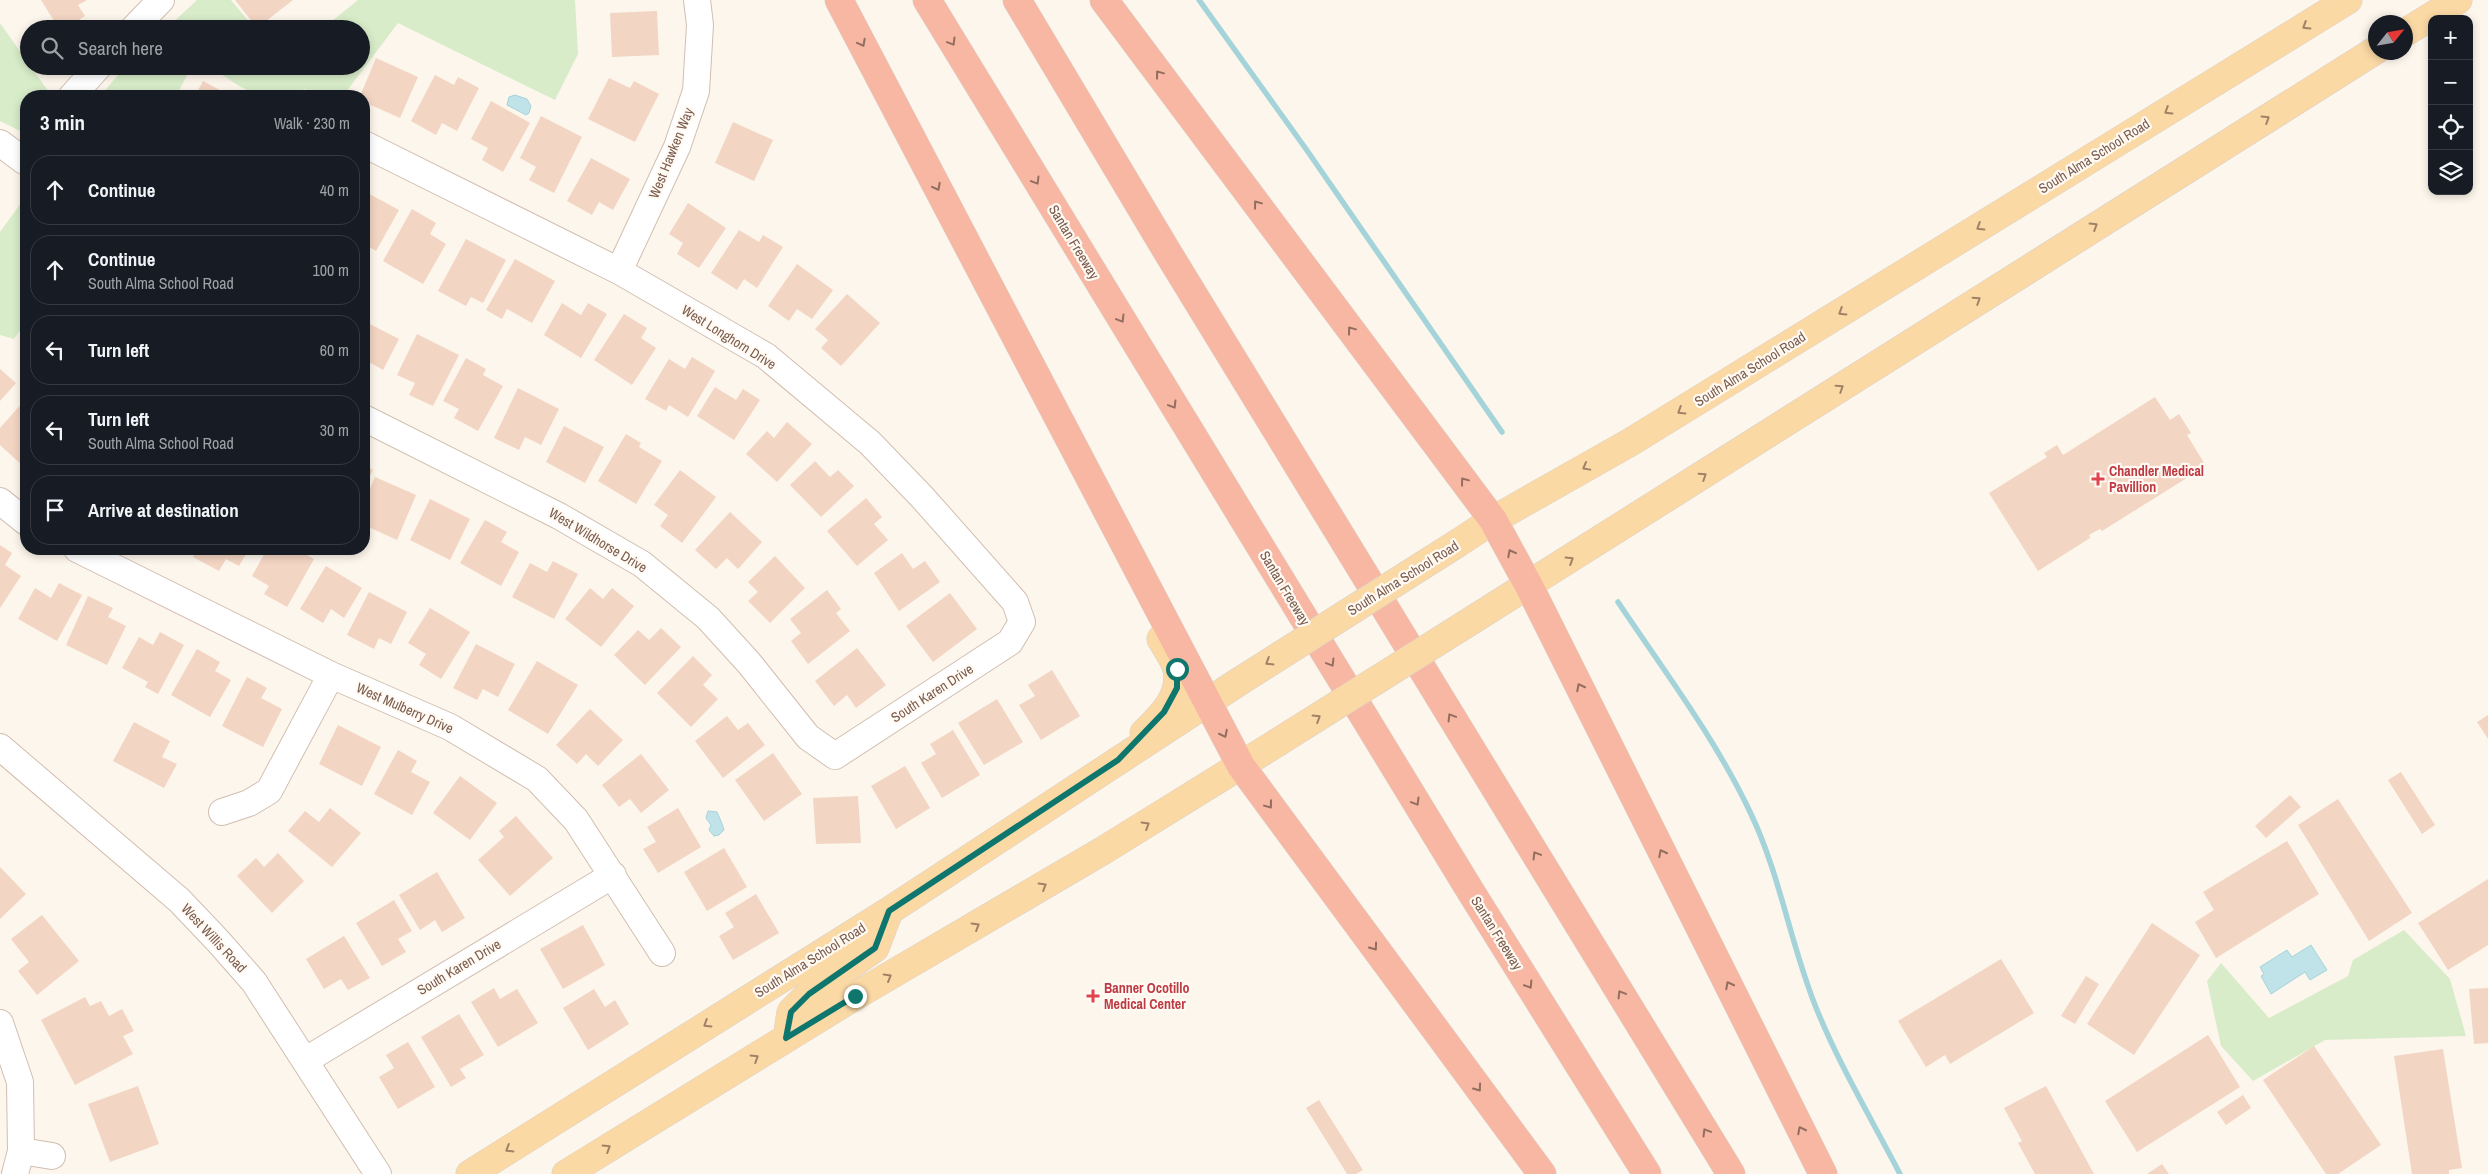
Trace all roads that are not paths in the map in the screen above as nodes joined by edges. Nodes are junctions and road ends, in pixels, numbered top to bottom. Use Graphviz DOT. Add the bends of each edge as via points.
graph roads {
  1 [pos="697,0"];
  2 [pos="839,0"];
  3 [pos="927,0"];
  4 [pos="1017,0"];
  5 [pos="1104,0"];
  6 [pos="2348,0"];
  7 [pos="2458,0"];
  8 [pos="154,2"];
  9 [pos="140,20"];
  10 [pos="2413,28"];
  11 [pos="2368,55"];
  12 [pos="91,75"];
  13 [pos="77,90"];
  14 [pos="0,143"];
  15 [pos="370,147"];
  16 [pos="20,156"];
  17 [pos="619,271"];
  18 [pos="1025,354"];
  19 [pos="370,421"];
  20 [pos="0,501"];
  21 [pos="20,517"];
  22 [pos="1493,520"];
  23 [pos="89,555"];
  24 [pos="1529,586"];
  25 [pos="1022,622"];
  26 [pos="331,675"];
  27 [pos="1208,702"];
  28 [pos="0,747"];
  29 [pos="835,756"];
  30 [pos="1118,760"];
  31 [pos="1241,766"];
  32 [pos="222,812"];
  33 [pos="613,874"];
  34 [pos="889,911"];
  35 [pos="662,952"];
  36 [pos="0,1023"];
  37 [pos="786,1038"];
  38 [pos="306,1060"];
  39 [pos="52,1156"];
  40 [pos="18,1162"];
  41 [pos="378,1174"];
  42 [pos="470,1174"];
  43 [pos="566,1174"];
  44 [pos="1542,1174"];
  45 [pos="1647,1174"];
  46 [pos="1731,1174"];
  47 [pos="1823,1174"];
  1 -- 17 [label="street, West Hawken Way" via="700,25 696,91 677,147"];
  2 -- 18 [label="highway, one-way"];
  3 -- 45 [label="highway, Santan Freeway, one-way"];
  46 -- 4 [label="highway, one-way"];
  22 -- 5 [label="highway, one-way"];
  6 -- 22 [label="main road, South Alma School Road, one-way" via="1629,444"];
  7 -- 10 [label="main road"];
  8 -- 9 [label="street"];
  24 -- 11 [label="main road, one-way"];
  12 -- 13 [label="street"];
  14 -- 16 [label="street"];
  15 -- 17 [label="street, West Longhorn Drive"];
  17 -- 25 [label="street, West Longhorn Drive" via="766,356 870,443 1015,602"];
  18 -- 27 [label="highway"];
  18 -- 30 [label="main road" via="1041,407 1177,669 1177,688 1164,712"];
  19 -- 29 [label="street, West Wildhorse Drive" via="559,516 642,564 708,618 750,663 808,737"];
  20 -- 21 [label="street"];
  24 -- 22 [label="highway, one-way"];
  22 -- 27 [label="main road, South Alma School Road, one-way, bridge"];
  23 -- 26 [label="street, West Mulberry Drive"];
  31 -- 24 [label="main road, one-way, bridge"];
  47 -- 24 [label="highway, one-way"];
  25 -- 29 [label="street, South Karen Drive" via="1010,642"];
  26 -- 32 [label="street" via="269,791 249,803"];
  26 -- 33 [label="street, West Mulberry Drive" via="450,727 537,779 576,820"];
  27 -- 30 [label="main road, South Alma School Road"];
  27 -- 31 [label="highway, one-way"];
  28 -- 38 [label="street, West Willis Road" via="179,900 254,982"];
  30 -- 34 [label="main road, South Alma School Road"];
  37 -- 31 [label="main road, one-way"];
  31 -- 44 [label="highway, one-way"];
  33 -- 35 [label="street, West Mulberry Drive"];
  33 -- 38 [label="street, South Karen Drive"];
  34 -- 37 [label="main road" via="875,948 809,994 795,1008"];
  34 -- 42 [label="main road, South Alma School Road, one-way"];
  36 -- 40 [label="street" via="20,1082"];
  43 -- 37 [label="main road, one-way"];
  38 -- 41 [label="street, West Willis Road"];
  39 -- 40 [label="street"];
}
